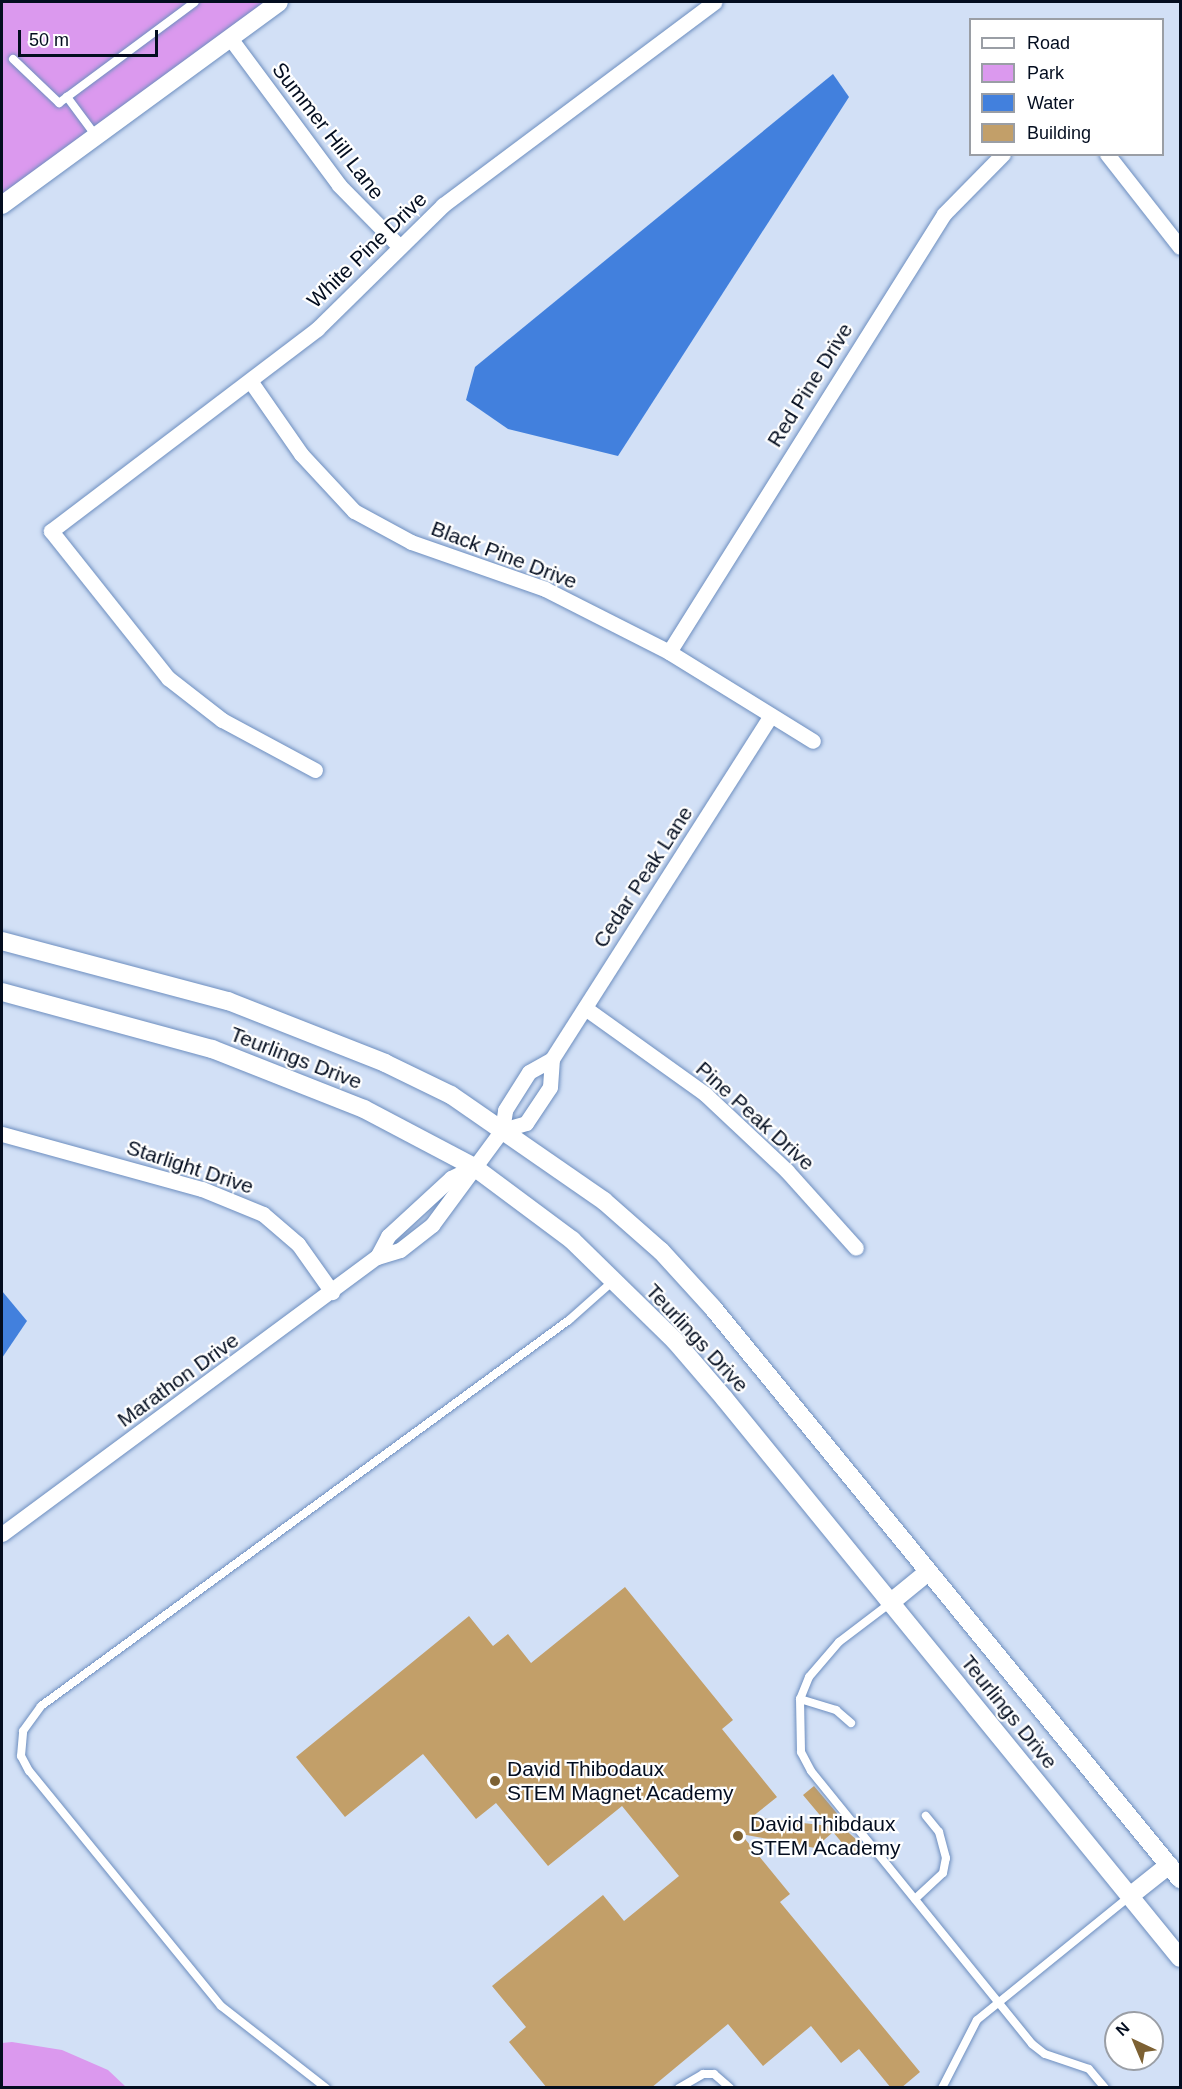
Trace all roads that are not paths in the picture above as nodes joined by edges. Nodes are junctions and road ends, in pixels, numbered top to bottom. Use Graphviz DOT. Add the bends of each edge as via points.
graph roads {
  1 [pos="195,2"];
  2 [pos="279,2"];
  3 [pos="714,2"];
  4 [pos="230,38"];
  5 [pos="13,59"];
  6 [pos="67,97"];
  7 [pos="97,136"];
  8 [pos="1001,156"];
  9 [pos="1109,156"];
  10 [pos="2,205"];
  11 [pos="399,246"];
  12 [pos="1180,247"];
  13 [pos="251,382"];
  14 [pos="669,652"];
  15 [pos="770,717"];
  16 [pos="813,741"];
  17 [pos="315,770"];
  18 [pos="2,941"];
  19 [pos="2,992"];
  20 [pos="585,1008"];
  21 [pos="552,1059"];
  22 [pos="502,1130"];
  23 [pos="2,1134"];
  24 [pos="474,1167"];
  25 [pos="856,1248"];
  26 [pos="613,1281"];
  27 [pos="332,1292"];
  28 [pos="2,1534"];
  29 [pos="928,1572"];
  30 [pos="890,1603"];
  31 [pos="800,1700"];
  32 [pos="850,1722"];
  33 [pos="926,1816"];
  34 [pos="1177,1866"];
  35 [pos="1130,1896"];
  36 [pos="915,1899"];
  37 [pos="1180,1958"];
  38 [pos="997,2002"];
  39 [pos="326,2088"];
  40 [pos="679,2088"];
  41 [pos="729,2088"];
  42 [pos="942,2088"];
  43 [pos="1105,2088"];
  1 -- 6 [label="lane"];
  2 -- 4 [label="street"];
  3 -- 11 [label="street, White Pine Drive" via="472,182"];
  4 -- 7 [label="street"];
  4 -- 11 [label="street, Summer Hill Lane" via="339,185"];
  5 -- 6 [label="lane" via="59,104"];
  6 -- 7 [label="lane"];
  7 -- 10 [label="street"];
  8 -- 14 [label="street, Red Pine Drive" via="944,214"];
  9 -- 12 [label="street"];
  11 -- 13 [label="street, White Pine Drive" via="316,329"];
  13 -- 14 [label="street, Black Pine Drive" via="300,454 354,511 411,542 545,589"];
  13 -- 17 [label="street, White Pine Drive" via="51,531 168,678 222,720"];
  14 -- 15 [label="street, Black Pine Drive"];
  15 -- 16 [label="street, Black Pine Drive"];
  15 -- 20 [label="street, Cedar Peak Lane"];
  18 -- 22 [label="street, Teurlings Drive" via="228,1001 312,1032 451,1095"];
  19 -- 24 [label="street, Teurlings Drive" via="212,1049 283,1075 364,1109"];
  20 -- 21 [label="street, Cedar Peak Lane"];
  20 -- 25 [label="street, Pine Peak Drive" via="705,1094 787,1171"];
  21 -- 22 [label="street, Cedar Peak Lane" via="529,1072 505,1110"];
  21 -- 22 [label="street, Cedar Peak Lane" via="550,1087 526,1123"];
  22 -- 24 [label="street, Marathon Drive"];
  22 -- 29 [label="street, Teurlings Drive" via="604,1201 662,1251 763,1366"];
  23 -- 27 [label="street, Starlight Drive" via="202,1189 263,1214 298,1244"];
  24 -- 26 [label="street, Teurlings Drive" via="572,1240"];
  24 -- 27 [label="street, Marathon Drive" via="432,1225 400,1250 377,1257"];
  26 -- 30 [label="street, Teurlings Drive" via="682,1350"];
  26 -- 39 [label="lane" via="569,1320 41,1706 24,1731 21,1756 29,1771 221,2006"];
  27 -- 28 [label="street, Marathon Drive"];
  29 -- 30 [label="street"];
  29 -- 34 [label="street, Teurlings Drive"];
  30 -- 31 [label="lane" via="823,1657"];
  30 -- 35 [label="street, Teurlings Drive"];
  31 -- 32 [label="lane" via="829,1706"];
  31 -- 36 [label="lane" via="800,1743 811,1771"];
  33 -- 36 [label="lane" via="939,1832 946,1858 943,1873"];
  34 -- 35 [label="street"];
  35 -- 37 [label="street, Teurlings Drive"];
  35 -- 38 [label="lane"];
  36 -- 38 [label="lane"];
  38 -- 42 [label="lane" via="964,2034"];
  38 -- 43 [label="lane" via="1032,2044 1089,2069"];
  40 -- 41 [label="lane" via="703,2073 714,2074"];
}
